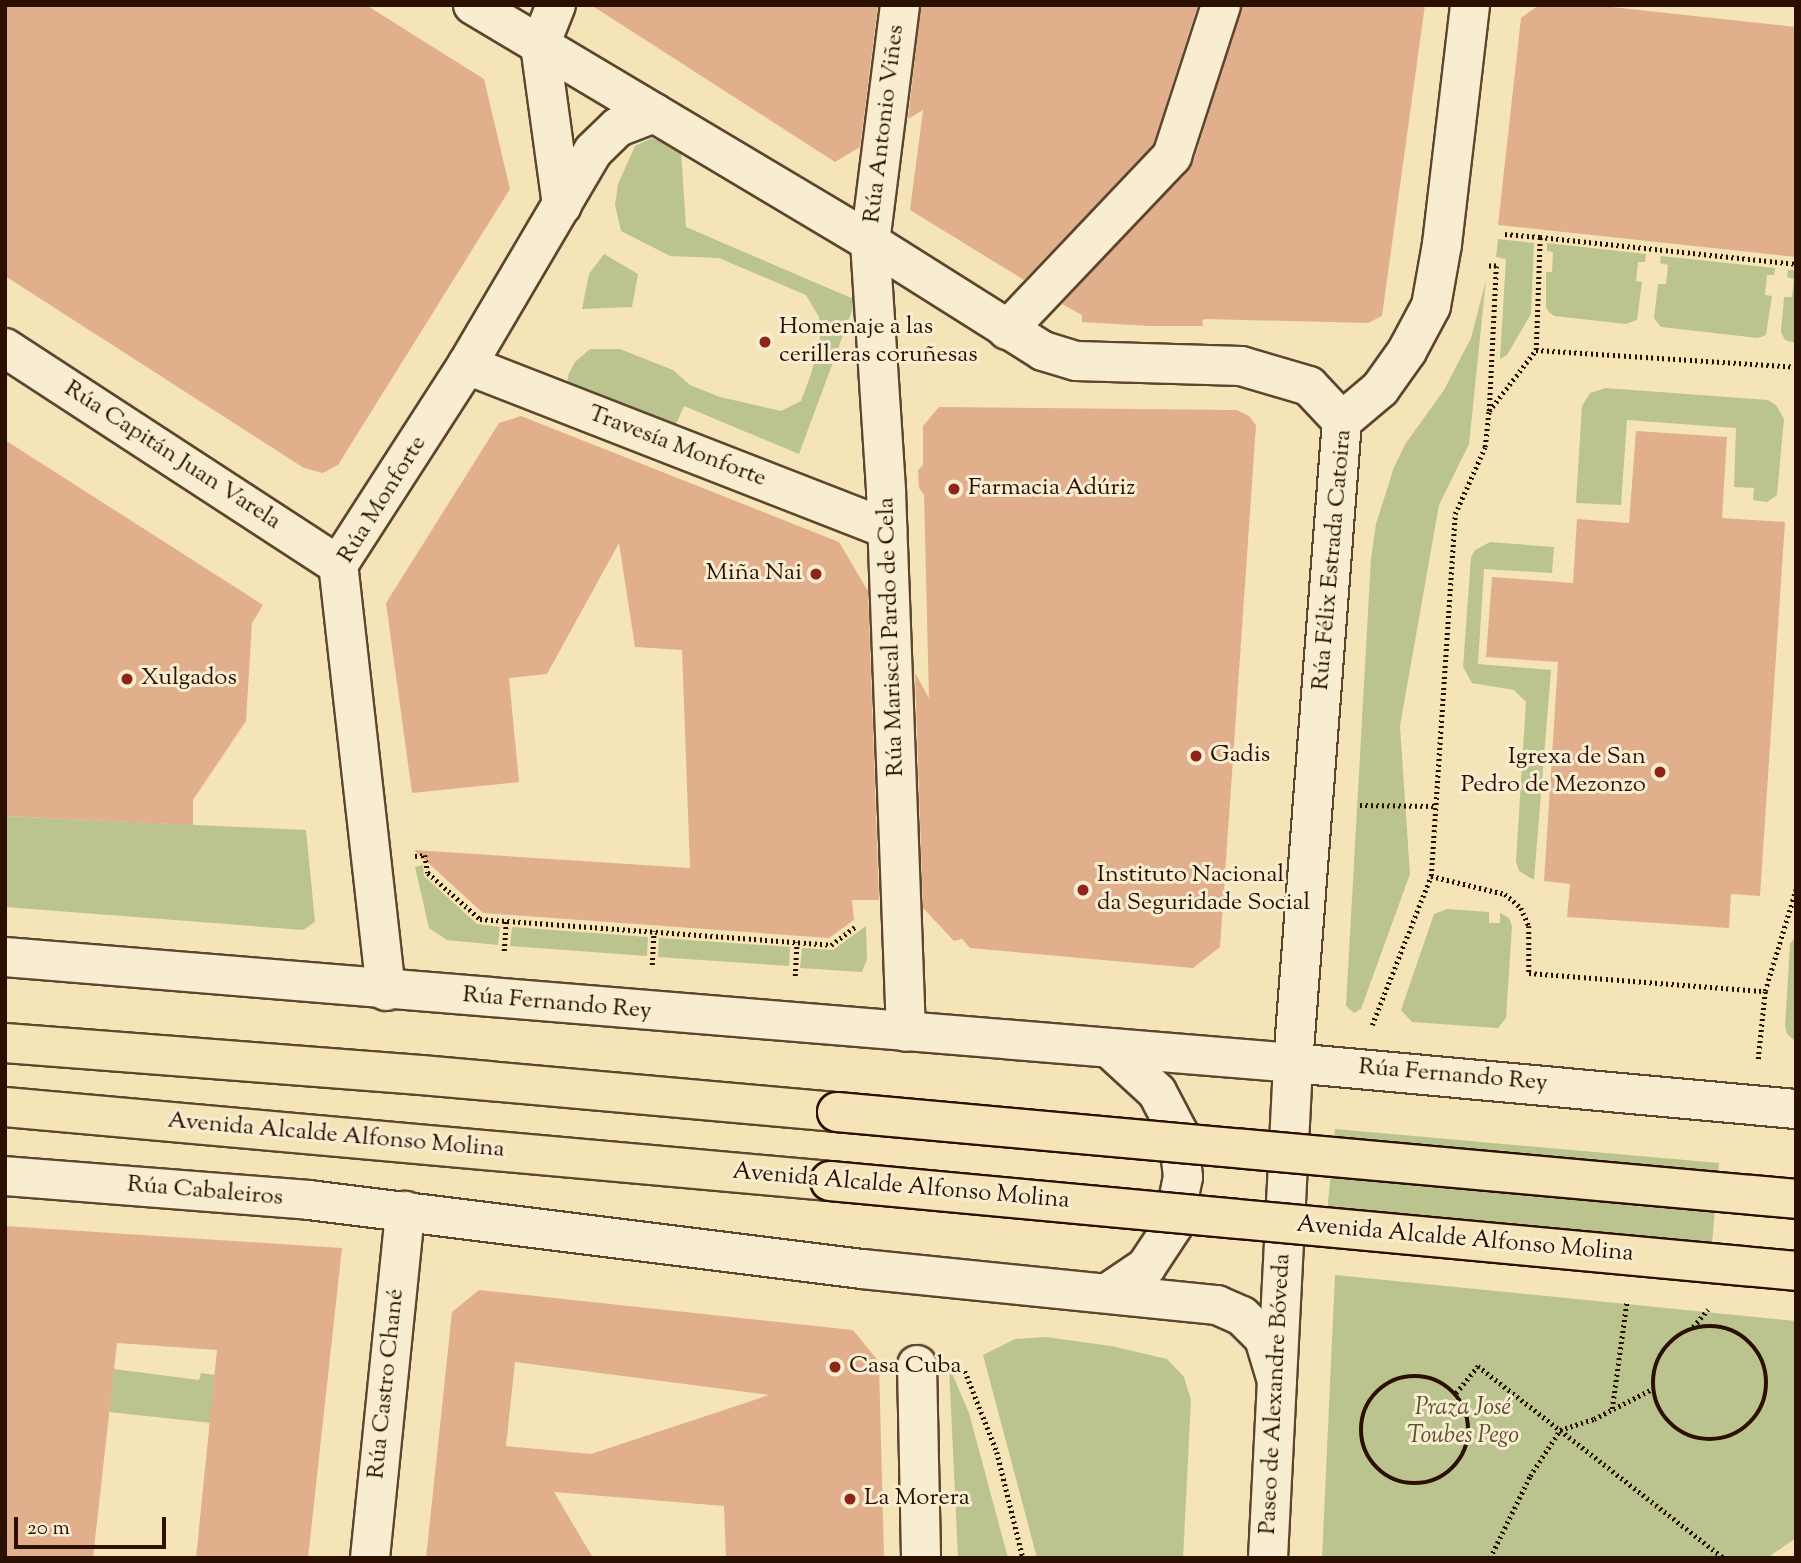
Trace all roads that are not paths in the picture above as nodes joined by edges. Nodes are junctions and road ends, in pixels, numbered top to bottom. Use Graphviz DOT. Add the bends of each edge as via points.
graph roads {
  1 [pos="473,5"];
  2 [pos="556,5"];
  3 [pos="901,5"];
  4 [pos="1221,5"];
  5 [pos="1470,5"];
  6 [pos="540,45"];
  7 [pos="654,113"];
  8 [pos="562,206"];
  9 [pos="870,242"];
  10 [pos="1007,330"];
  11 [pos="5,348"];
  12 [pos="467,365"];
  13 [pos="1342,421"];
  14 [pos="887,528"];
  15 [pos="338,565"];
  16 [pos="5,957"];
  17 [pos="386,991"];
  18 [pos="906,1032"];
  19 [pos="5,1043"];
  20 [pos="1109,1048"];
  21 [pos="1293,1063"];
  22 [pos="5,1107"];
  23 [pos="1796,1109"];
  24 [pos="5,1176"];
  25 [pos="1796,1199"];
  26 [pos="405,1211"];
  27 [pos="1796,1271"];
  28 [pos="1109,1292"];
  29 [pos="916,1365"];
  30 [pos="1277,1381"];
  31 [pos="370,1558"];
  32 [pos="921,1558"];
  33 [pos="1268,1558"];
  1 -- 6 [label="street"];
  2 -- 6 [label="street"];
  3 -- 9 [label="street, Rúa Antonio Viñes"];
  4 -- 10 [label="street" via="1172,156"];
  5 -- 13 [label="street, Rúa Félix Estrada Catoira" via="1431,306 1380,389"];
  6 -- 7 [label="street"];
  6 -- 8 [label="street"];
  7 -- 8 [label="street, Rúa Monforte" via="618,127 593,151"];
  7 -- 9 [label="street"];
  8 -- 12 [label="street, Rúa Monforte"];
  9 -- 10 [label="street"];
  9 -- 14 [label="street, Rúa Mariscal Pardo de Cela"];
  10 -- 13 [label="street" via="1043,351 1068,359 1241,366 1309,386"];
  11 -- 15 [label="street, Rúa Capitán Juan Varela"];
  12 -- 14 [label="street, Travesía Monforte"];
  12 -- 15 [label="street, Rúa Monforte"];
  13 -- 21 [label="street, Rúa Félix Estrada Catoira"];
  14 -- 18 [label="street, Rúa Mariscal Pardo de Cela"];
  15 -- 17 [label="street, Rúa Monforte"];
  16 -- 17 [label="street, Rúa Fernando Rey"];
  17 -- 18 [label="street, Rúa Fernando Rey"];
  18 -- 20 [label="street, Rúa Fernando Rey"];
  19 -- 25 [label="highway, bridge" via="407,1074"];
  20 -- 21 [label="street, Rúa Fernando Rey"];
  20 -- 28 [label="street" via="1157,1093 1178,1132 1183,1177 1173,1226 1146,1267"];
  21 -- 23 [label="street, Rúa Fernando Rey"];
  21 -- 30 [label="street, Paseo de Alexandre Bóveda"];
  22 -- 27 [label="highway, Avenida Alcalde Alfonso Molina, bridge"];
  24 -- 26 [label="street, Rúa Cabaleiros"];
  26 -- 28 [label="street" via="862,1269"];
  26 -- 31 [label="street, Rúa Castro Chané"];
  28 -- 30 [label="street" via="1217,1305 1242,1315 1264,1338"];
  29 -- 32 [label="street"];
  30 -- 33 [label="street, Paseo de Alexandre Bóveda"];
}
